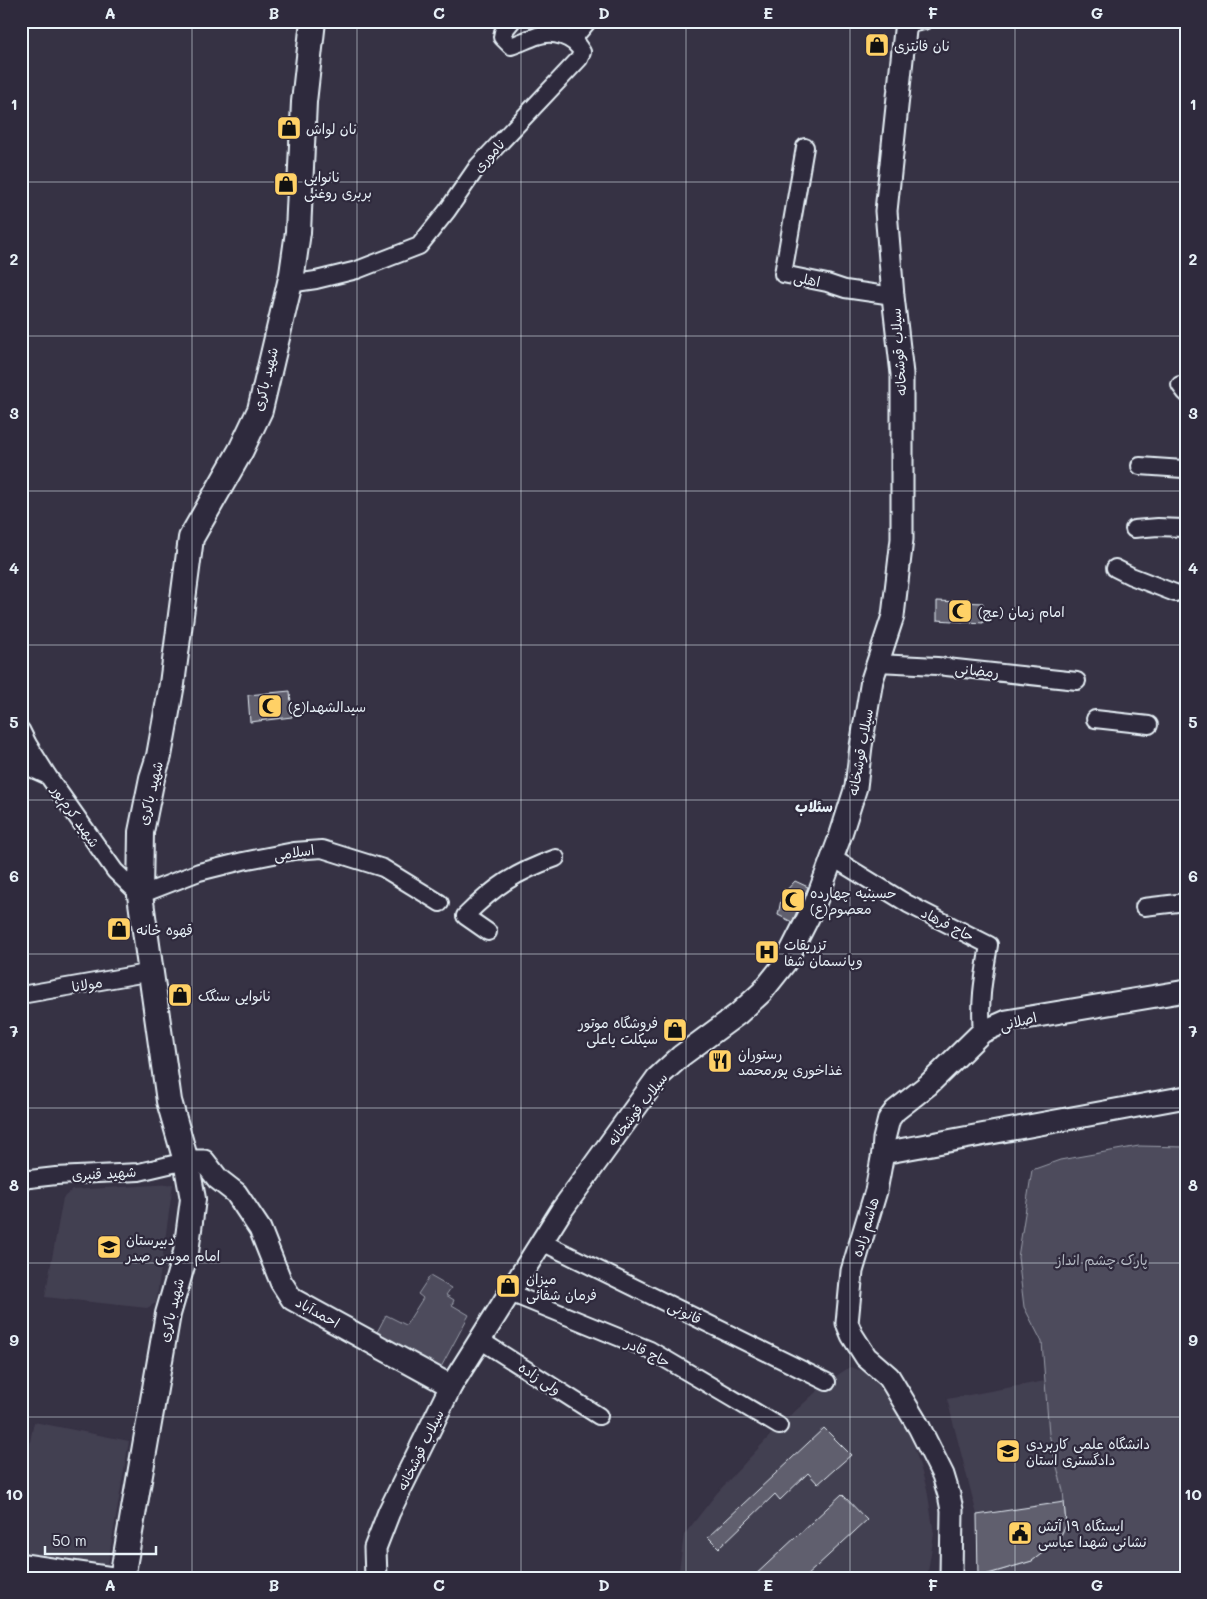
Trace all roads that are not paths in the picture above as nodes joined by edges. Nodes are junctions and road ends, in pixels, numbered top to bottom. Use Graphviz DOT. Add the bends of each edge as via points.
graph roads {
  1 [pos="313,21"];
  2 [pos="512,21"];
  3 [pos="588,21"];
  4 [pos="911,23"];
  5 [pos="572,40"];
  6 [pos="805,147"];
  7 [pos="289,284"];
  8 [pos="893,296"];
  9 [pos="1140,466"];
  10 [pos="1183,469"];
  11 [pos="1183,528"];
  12 [pos="1134,529"];
  13 [pos="1115,568"];
  14 [pos="1175,592"];
  15 [pos="878,663"];
  16 [pos="1077,682"];
  17 [pos="1095,719"];
  18 [pos="1149,725"];
  19 [pos="21,730"];
  20 [pos="21,767"];
  21 [pos="48,776"];
  22 [pos="556,858"];
  23 [pos="832,858"];
  24 [pos="140,895"];
  25 [pos="440,902"];
  26 [pos="1186,902"];
  27 [pos="1144,907"];
  28 [pos="488,932"];
  29 [pos="152,972"];
  30 [pos="1186,991"];
  31 [pos="21,995"];
  32 [pos="982,1032"];
  33 [pos="1186,1097"];
  34 [pos="883,1154"];
  35 [pos="186,1161"];
  36 [pos="21,1180"];
  37 [pos="542,1242"];
  38 [pos="510,1293"];
  39 [pos="480,1340"];
  40 [pos="827,1382"];
  41 [pos="451,1386"];
  42 [pos="599,1416"];
  43 [pos="779,1426"];
  44 [pos="21,1562"];
  45 [pos="122,1577"];
  46 [pos="376,1578"];
  47 [pos="951,1578"];
  1 -- 7 [label="main road, شهید باکری" via="304,102 298,232"];
  2 -- 5 [label="street" via="502,37 511,46 539,35 557,35"];
  3 -- 5 [label="street"];
  4 -- 8 [label="street, سیلاب قوشخانه" via="886,212"];
  5 -- 7 [label="street, ناموری" via="582,52 579,59 478,166 419,246 357,270"];
  6 -- 8 [label="street, اهلی" via="782,274"];
  7 -- 24 [label="main road, شهید باکری" via="260,410 191,538 172,684 141,832"];
  8 -- 15 [label="street, سیلاب قوشخانه" via="902,374 902,538 893,616"];
  9 -- 10 [label="street"];
  11 -- 12 [label="street"];
  13 -- 14 [label="street"];
  15 -- 16 [label="street, رمضانی" via="937,666"];
  15 -- 23 [label="street, سیلاب قوشخانه" via="870,689 856,787"];
  17 -- 18 [label="street"];
  19 -- 21 [label="street, شهید کرم‌پور"];
  20 -- 21 [label="street" via="26,766"];
  21 -- 24 [label="street, شهید کرم‌پور" via="115,871"];
  22 -- 28 [label="street" via="521,872 498,886 465,916"];
  23 -- 32 [label="street, حاج فرهاد" via="908,904 989,945 981,986"];
  23 -- 37 [label="street, سیلاب قوشخانه" via="816,904 785,963 762,992 657,1078"];
  24 -- 25 [label="street, اسلامی" via="199,872 243,860 322,849 383,868"];
  24 -- 29 [label="main road, شهید باکری"];
  26 -- 27 [label="street"];
  29 -- 31 [label="street, مولانا"];
  29 -- 35 [label="main road, شهید باکری" via="169,1101"];
  30 -- 32 [label="street, اصلانی" via="1007,1021"];
  32 -- 34 [label="street, اصلانی" via="928,1085 895,1111 889,1120"];
  33 -- 34 [label="street"];
  34 -- 47 [label="street, هاشم زاده" via="876,1191 852,1271 847,1323 866,1358 888,1377 919,1427 943,1475 952,1510"];
  35 -- 36 [label="street, شهید قنبری" via="140,1172"];
  35 -- 41 [label="street, احمدآباد" via="204,1162 236,1193 260,1229 281,1282 292,1299"];
  35 -- 45 [label="main road, شهید باکری" via="193,1199 186,1252 168,1314"];
  37 -- 38 [label="street, سیلاب قوشخانه"];
  37 -- 40 [label="street, قانونی"];
  38 -- 39 [label="street, سیلاب قوشخانه"];
  38 -- 43 [label="street, حاج قادر" via="650,1350"];
  39 -- 41 [label="street, سیلاب قوشخانه"];
  39 -- 42 [label="street, ولی زاده"];
  41 -- 46 [label="street, سیلاب قوشخانه" via="389,1512 375,1548"];
  44 -- 45 [label="street"];
}
